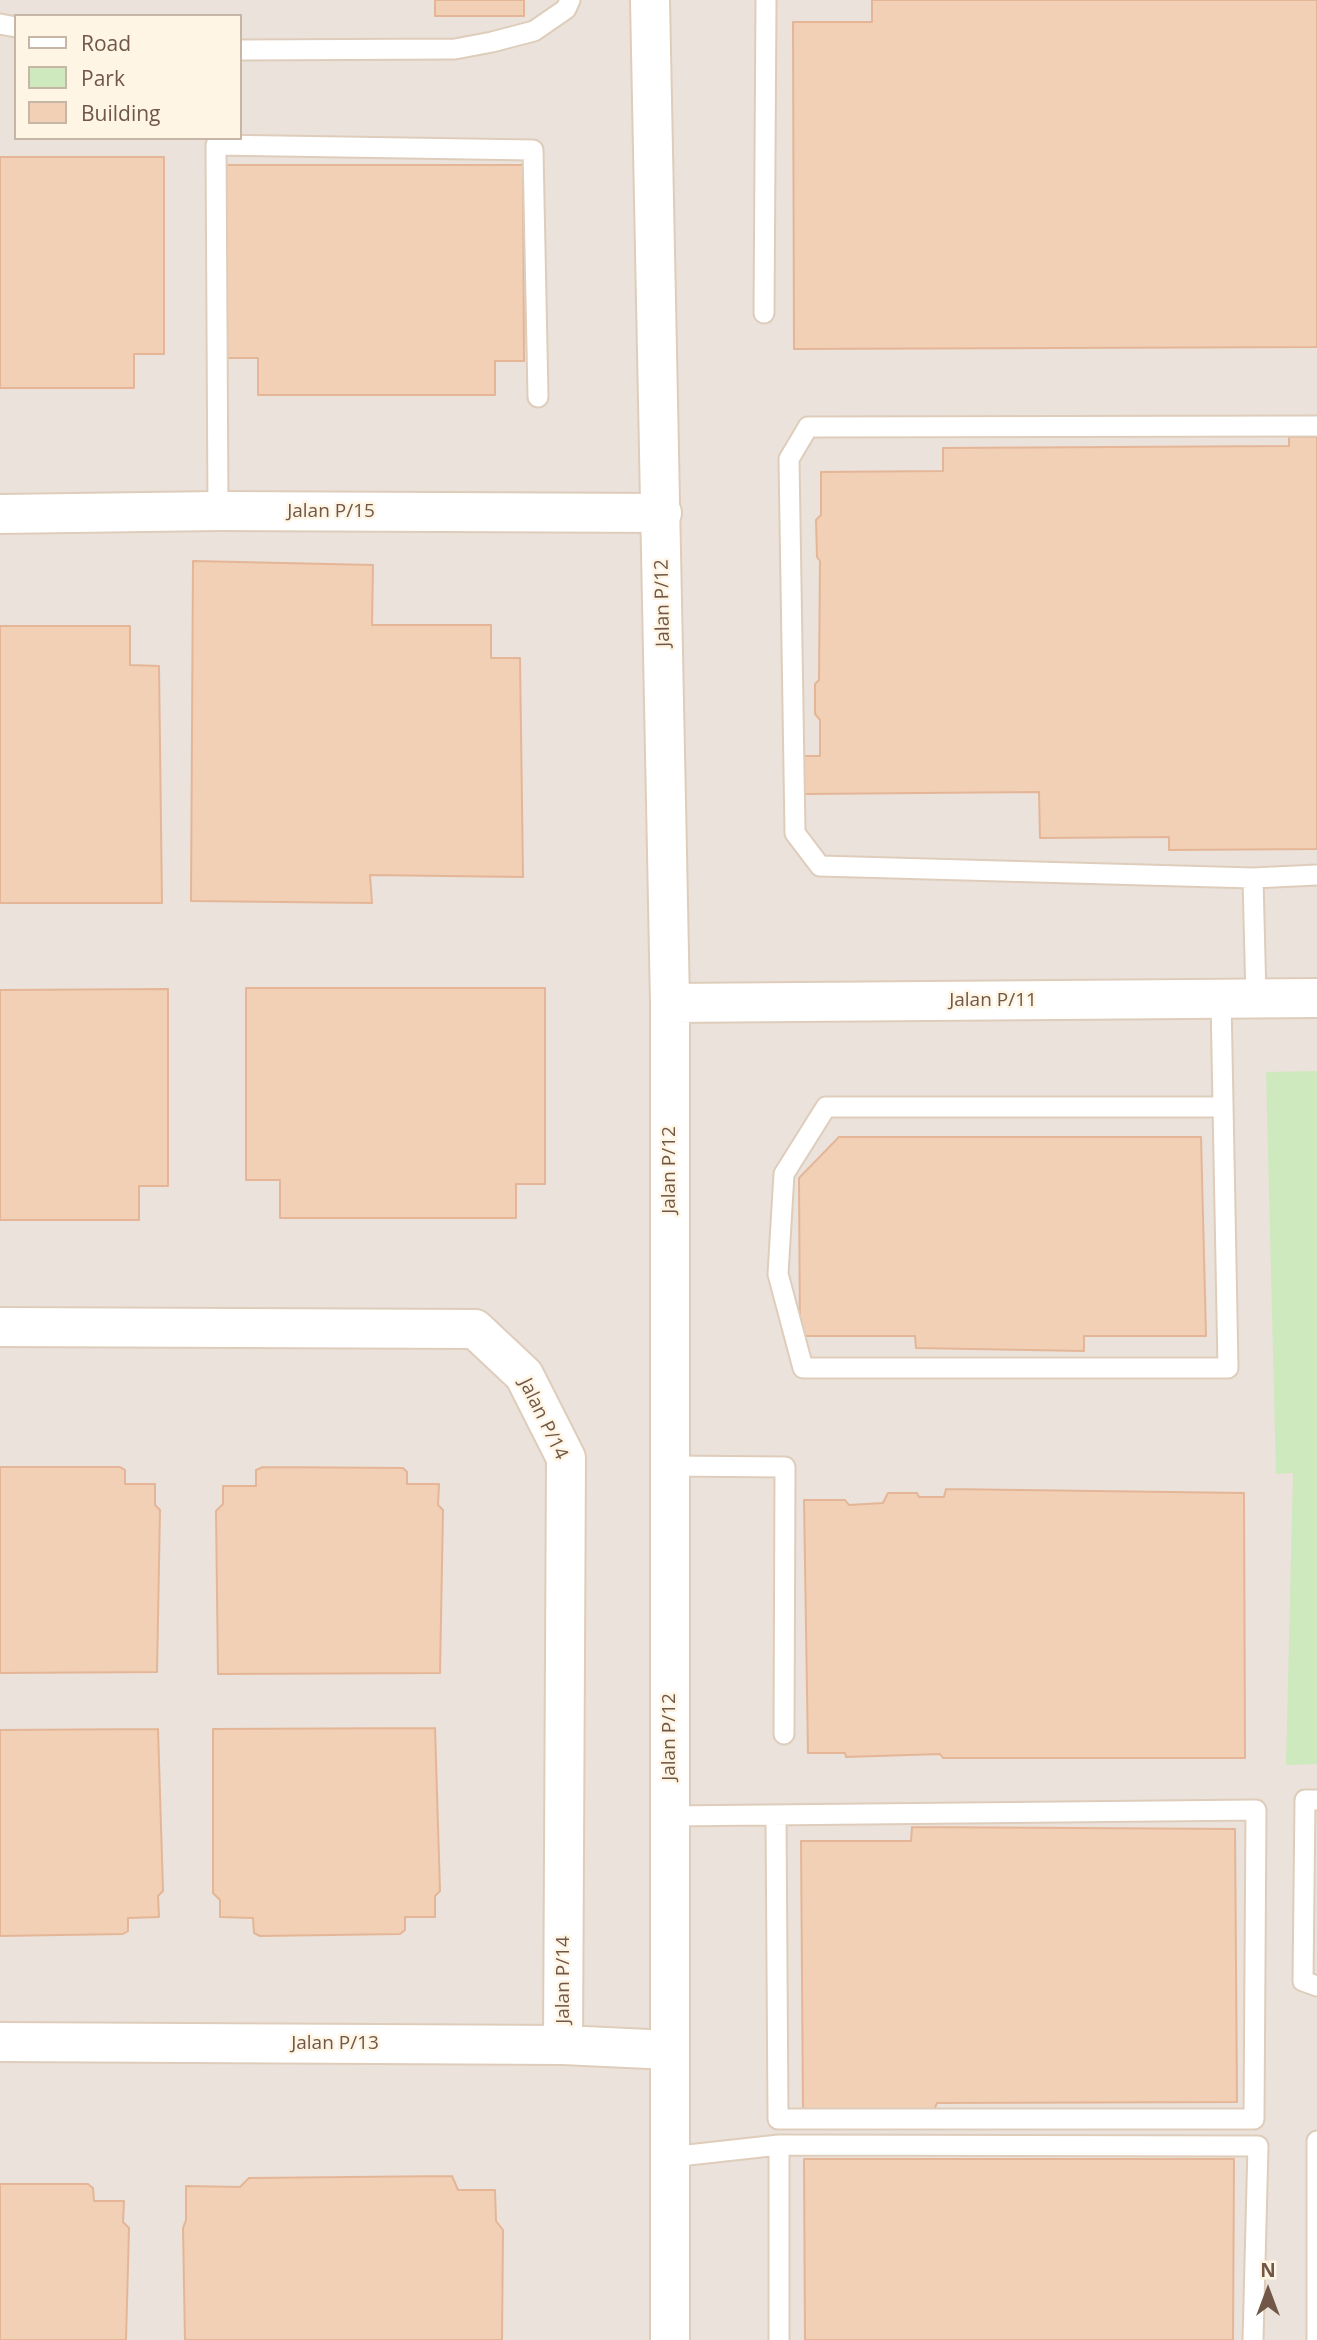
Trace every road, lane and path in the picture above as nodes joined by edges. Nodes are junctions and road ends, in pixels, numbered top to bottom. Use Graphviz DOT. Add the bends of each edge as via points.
graph roads {
  1 [pos="570,0"];
  2 [pos="650,0"];
  3 [pos="766,0"];
  4 [pos="242,50"];
  5 [pos="764,313"];
  6 [pos="538,397"];
  7 [pos="1317,426"];
  8 [pos="218,511"];
  9 [pos="662,513"];
  10 [pos="0,514"];
  11 [pos="1317,876"];
  12 [pos="1252,878"];
  13 [pos="1317,998"];
  14 [pos="1238,999"];
  15 [pos="670,1003"];
  16 [pos="1223,1107"];
  17 [pos="0,1328"];
  18 [pos="670,1466"];
  19 [pos="784,1734"];
  20 [pos="1317,1800"];
  21 [pos="776,1815"];
  22 [pos="670,1816"];
  23 [pos="1317,1986"];
  24 [pos="0,2042"];
  25 [pos="563,2045"];
  26 [pos="670,2050"];
  27 [pos="1317,2141"];
  28 [pos="779,2145"];
  29 [pos="670,2157"];
  30 [pos="670,2340"];
  31 [pos="779,2340"];
  32 [pos="1253,2340"];
  33 [pos="1317,2340"];
  1 -- 4 [label="lane" via="566,9 534,31 455,49"];
  2 -- 9 [label="street, Jalan P/12"];
  3 -- 5 [label="lane"];
  6 -- 8 [label="lane" via="533,150 216,145"];
  7 -- 12 [label="lane" via="808,426 789,459 795,833 820,866"];
  8 -- 9 [label="street, Jalan P/15"];
  8 -- 10 [label="street, Jalan P/15"];
  9 -- 15 [label="street, Jalan P/12"];
  11 -- 12 [label="lane"];
  12 -- 14 [label="lane"];
  13 -- 14 [label="street, Jalan P/11"];
  14 -- 15 [label="street, Jalan P/11"];
  14 -- 16 [label="lane"];
  15 -- 18 [label="street, Jalan P/12"];
  16 -- 16 [label="lane" via="1228,1368 803,1368 778,1273 784,1174 826,1107"];
  17 -- 25 [label="street, Jalan P/14" via="475,1329 524,1376 566,1458"];
  18 -- 19 [label="lane" via="785,1467"];
  18 -- 22 [label="street, Jalan P/12"];
  20 -- 23 [label="lane" via="1305,1800 1303,1981"];
  21 -- 21 [label="lane" via="1256,1810 1254,2119 778,2119"];
  21 -- 22 [label="lane"];
  22 -- 26 [label="street, Jalan P/12"];
  24 -- 25 [label="street, Jalan P/13"];
  25 -- 26 [label="street, Jalan P/13"];
  26 -- 29 [label="street, Jalan P/12"];
  27 -- 33 [label="lane"];
  28 -- 29 [label="lane"];
  28 -- 31 [label="lane"];
  28 -- 32 [label="lane" via="1258,2146"];
  29 -- 30 [label="street, Jalan P/12"];
}
